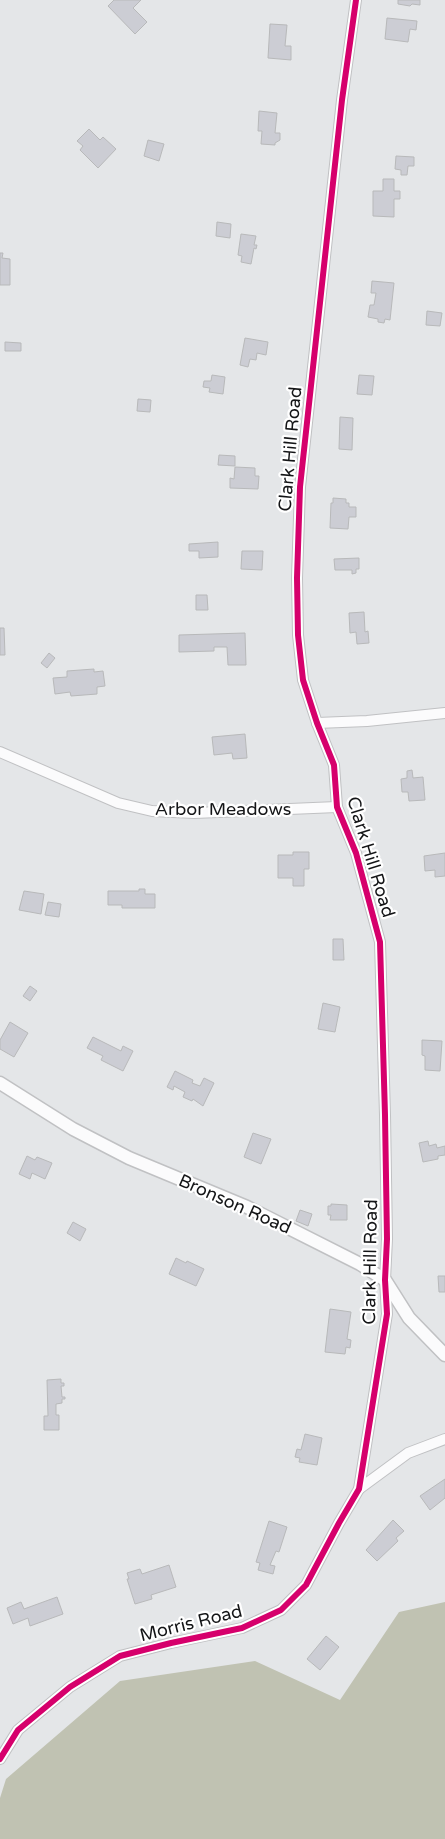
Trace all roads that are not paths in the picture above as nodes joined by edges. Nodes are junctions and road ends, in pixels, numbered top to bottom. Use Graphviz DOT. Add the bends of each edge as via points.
graph roads {
  1 [pos="356,0"];
  2 [pos="445,713"];
  3 [pos="317,723"];
  4 [pos="0,752"];
  5 [pos="337,807"];
  6 [pos="0,1083"];
  7 [pos="384,1280"];
  8 [pos="445,1355"];
  9 [pos="445,1439"];
  10 [pos="359,1489"];
  11 [pos="0,1759"];
  1 -- 3 [label="street, Clark Hill Road" via="300,487 298,636 303,680"];
  2 -- 3 [label="street"];
  3 -- 5 [label="street, Clark Hill Road" via="334,765"];
  4 -- 5 [label="street, Arbor Meadows" via="118,803 152,811 194,813"];
  5 -- 7 [label="street, Clark Hill Road" via="356,854 380,942 386,1115 387,1239"];
  6 -- 7 [label="street, Bronson Road" via="73,1129 129,1158 247,1207 360,1264"];
  7 -- 8 [label="street, Bronson Road" via="409,1318"];
  7 -- 10 [label="street, Clark Hill Road" via="387,1314"];
  9 -- 10 [label="street" via="408,1453"];
  10 -- 11 [label="street, Morris Road" via="306,1585 281,1610 242,1628 120,1656 70,1688 18,1730"];
}
